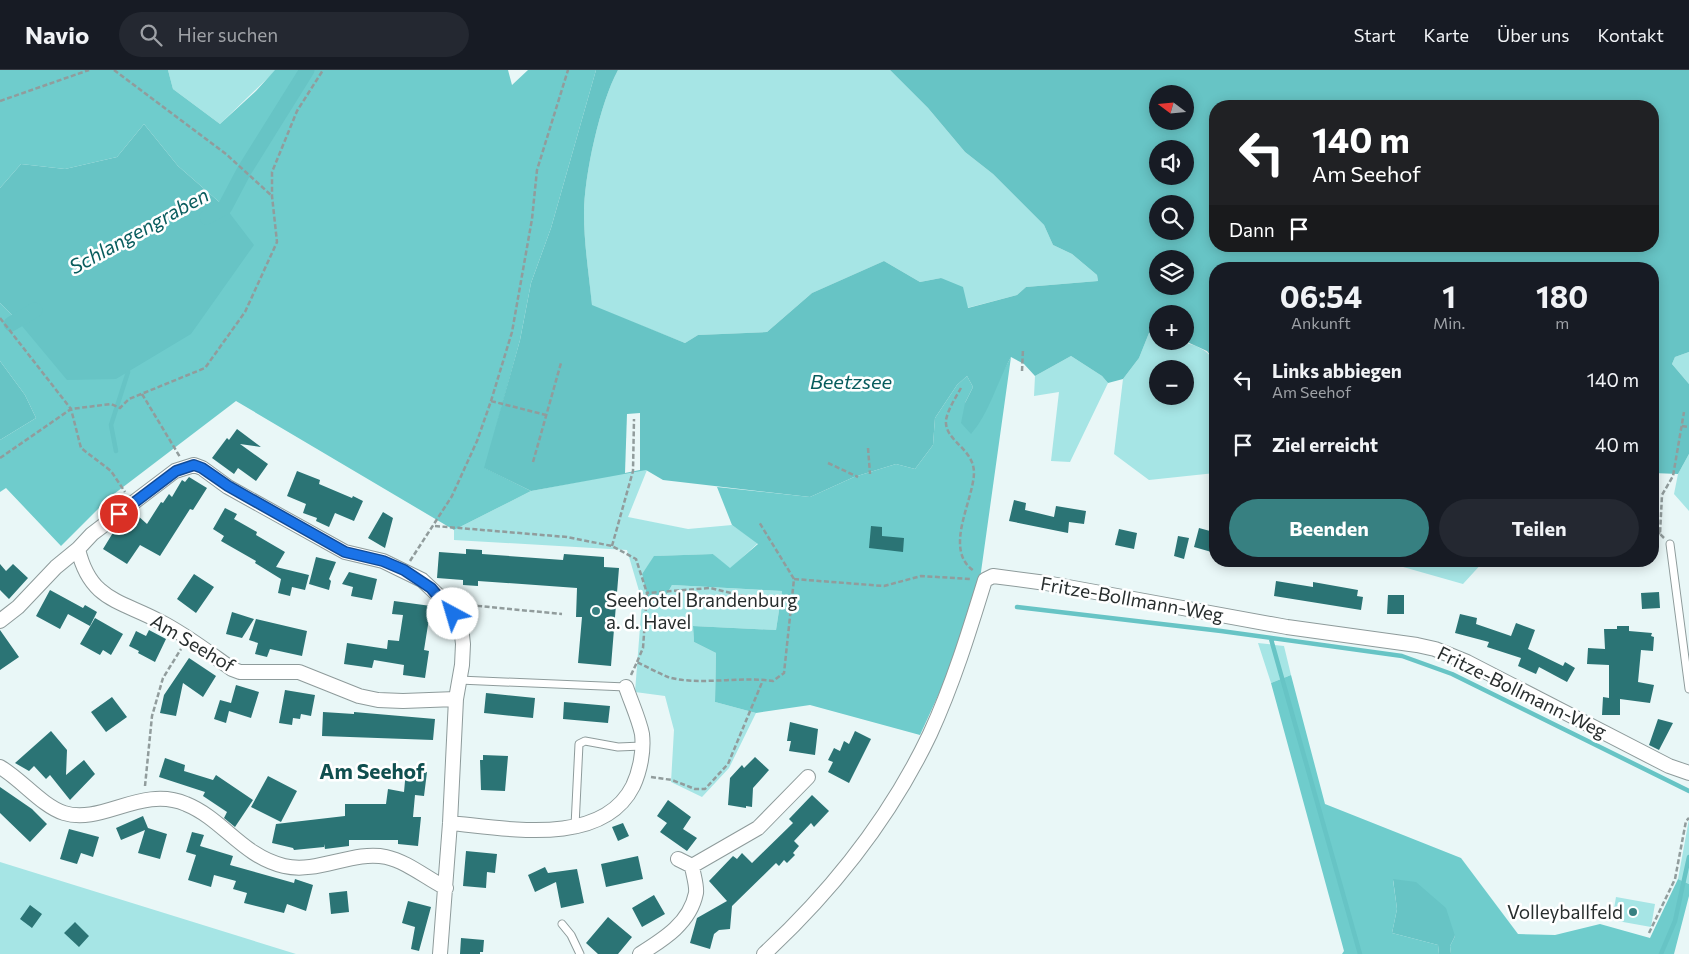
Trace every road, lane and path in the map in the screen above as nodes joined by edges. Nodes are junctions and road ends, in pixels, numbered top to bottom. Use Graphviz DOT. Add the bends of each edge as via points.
graph roads {
  1 [pos="89,70"];
  2 [pos="114,70"];
  3 [pos="323,70"];
  4 [pos="568,70"];
  5 [pos="0,101"];
  6 [pos="272,196"];
  7 [pos="0,318"];
  8 [pos="1023,349"];
  9 [pos="561,363"];
  10 [pos="1022,371"];
  11 [pos="961,388"];
  12 [pos="142,394"];
  13 [pos="491,401"];
  14 [pos="71,409"];
  15 [pos="1684,412"];
  16 [pos="546,415"];
  17 [pos="634,419"];
  18 [pos="1682,426"];
  19 [pos="1689,427"];
  20 [pos="868,448"];
  21 [pos="0,458"];
  22 [pos="533,462"];
  23 [pos="828,463"];
  24 [pos="186,466"];
  25 [pos="870,474"];
  26 [pos="858,477"];
  27 [pos="132,503"];
  28 [pos="759,522"];
  29 [pos="434,526"];
  30 [pos="1660,534"];
  31 [pos="1670,544"];
  32 [pos="612,546"];
  33 [pos="78,549"];
  34 [pos="404,570"];
  35 [pos="794,579"];
  36 [pos="987,579"];
  37 [pos="647,592"];
  38 [pos="792,598"];
  39 [pos="453,614"];
  40 [pos="562,614"];
  41 [pos="0,621"];
  42 [pos="188,638"];
  43 [pos="637,662"];
  44 [pos="459,680"];
  45 [pos="763,680"];
  46 [pos="626,688"];
  47 [pos="1689,689"];
  48 [pos="456,699"];
  49 [pos="642,746"];
  50 [pos="0,766"];
  51 [pos="1689,773"];
  52 [pos="638,776"];
  53 [pos="808,777"];
  54 [pos="143,800"];
  55 [pos="1689,818"];
  56 [pos="450,823"];
  57 [pos="575,826"];
  58 [pos="678,859"];
  59 [pos="692,866"];
  60 [pos="446,888"];
  61 [pos="562,924"];
  62 [pos="1649,933"];
  63 [pos="440,954"];
  64 [pos="580,954"];
  65 [pos="640,954"];
  66 [pos="764,954"];
  1 -- 5 [label="path"];
  2 -- 6 [label="path" via="226,154"];
  3 -- 6 [label="path" via="297,111 279,154 272,172"];
  4 -- 13 [label="path" via="537,170 532,219 512,332"];
  6 -- 12 [label="path" via="276,242 245,312 205,368"];
  7 -- 14 [label="path"];
  8 -- 10 [label="path"];
  9 -- 16 [label="path"];
  11 -- 36 [label="path" via="946,420 948,432 968,452 974,472 960,537 962,557 968,567"];
  12 -- 14 [label="path" via="129,399 120,408 111,404"];
  12 -- 24 [label="path"];
  13 -- 16 [label="path"];
  13 -- 29 [label="path" via="452,496"];
  14 -- 21 [label="path"];
  14 -- 27 [label="path" via="81,448 111,471"];
  15 -- 18 [label="path"];
  16 -- 22 [label="path"];
  17 -- 32 [label="path" via="633,472"];
  18 -- 19 [label="path"];
  18 -- 30 [label="path" via="1673,476 1662,495"];
  20 -- 25 [label="path"];
  23 -- 26 [label="path"];
  24 -- 27 [label="street"];
  24 -- 34 [label="street" via="202,468 345,552"];
  27 -- 33 [label="street"];
  28 -- 35 [label="path"];
  29 -- 32 [label="path" via="567,537"];
  29 -- 34 [label="path"];
  30 -- 31 [label="path"];
  31 -- 47 [label="lane"];
  32 -- 37 [label="path" via="636,559"];
  33 -- 41 [label="street" via="56,567 18,608"];
  33 -- 42 [label="street, Am Seehof" via="83,569 108,598 159,620"];
  34 -- 39 [label="street" via="428,585"];
  35 -- 36 [label="path" via="884,586 921,576"];
  35 -- 38 [label="path"];
  36 -- 51 [label="street, Fritze-Bollmann-Weg" via="993,576 1046,583 1287,627 1435,649"];
  36 -- 66 [label="street" via="930,734 900,790 866,842 820,898"];
  37 -- 38 [label="path" via="710,588 752,598"];
  37 -- 43 [label="path" via="643,648"];
  38 -- 45 [label="path" via="784,673 773,681"];
  39 -- 40 [label="path" via="468,605"];
  39 -- 44 [label="street" via="461,627 463,644"];
  42 -- 48 [label="street, Am Seehof" via="240,672 299,672 359,696 378,700"];
  42 -- 54 [label="path" via="162,678 152,716"];
  43 -- 45 [label="path" via="670,677"];
  43 -- 46 [label="path"];
  44 -- 46 [label="lane"];
  44 -- 48 [label="street"];
  45 -- 52 [label="path" via="728,764 705,789 695,789 672,780"];
  46 -- 49 [label="street" via="642,734"];
  48 -- 56 [label="street"];
  49 -- 52 [label="street"];
  49 -- 57 [label="lane" via="618,748 585,741 579,744"];
  50 -- 54 [label="street" via="63,813 89,814"];
  52 -- 57 [label="street" via="630,792 614,810 589,824"];
  53 -- 59 [label="street" via="758,828"];
  54 -- 60 [label="street" via="171,799 186,804 201,812 241,845 267,861 287,867 384,856 400,861"];
  55 -- 62 [label="path" via="1675,879"];
  56 -- 57 [label="street" via="523,830"];
  56 -- 60 [label="street"];
  58 -- 59 [label="street"];
  59 -- 65 [label="street" via="696,891 687,917 660,942"];
  60 -- 63 [label="street"];
  61 -- 64 [label="lane"];
}
